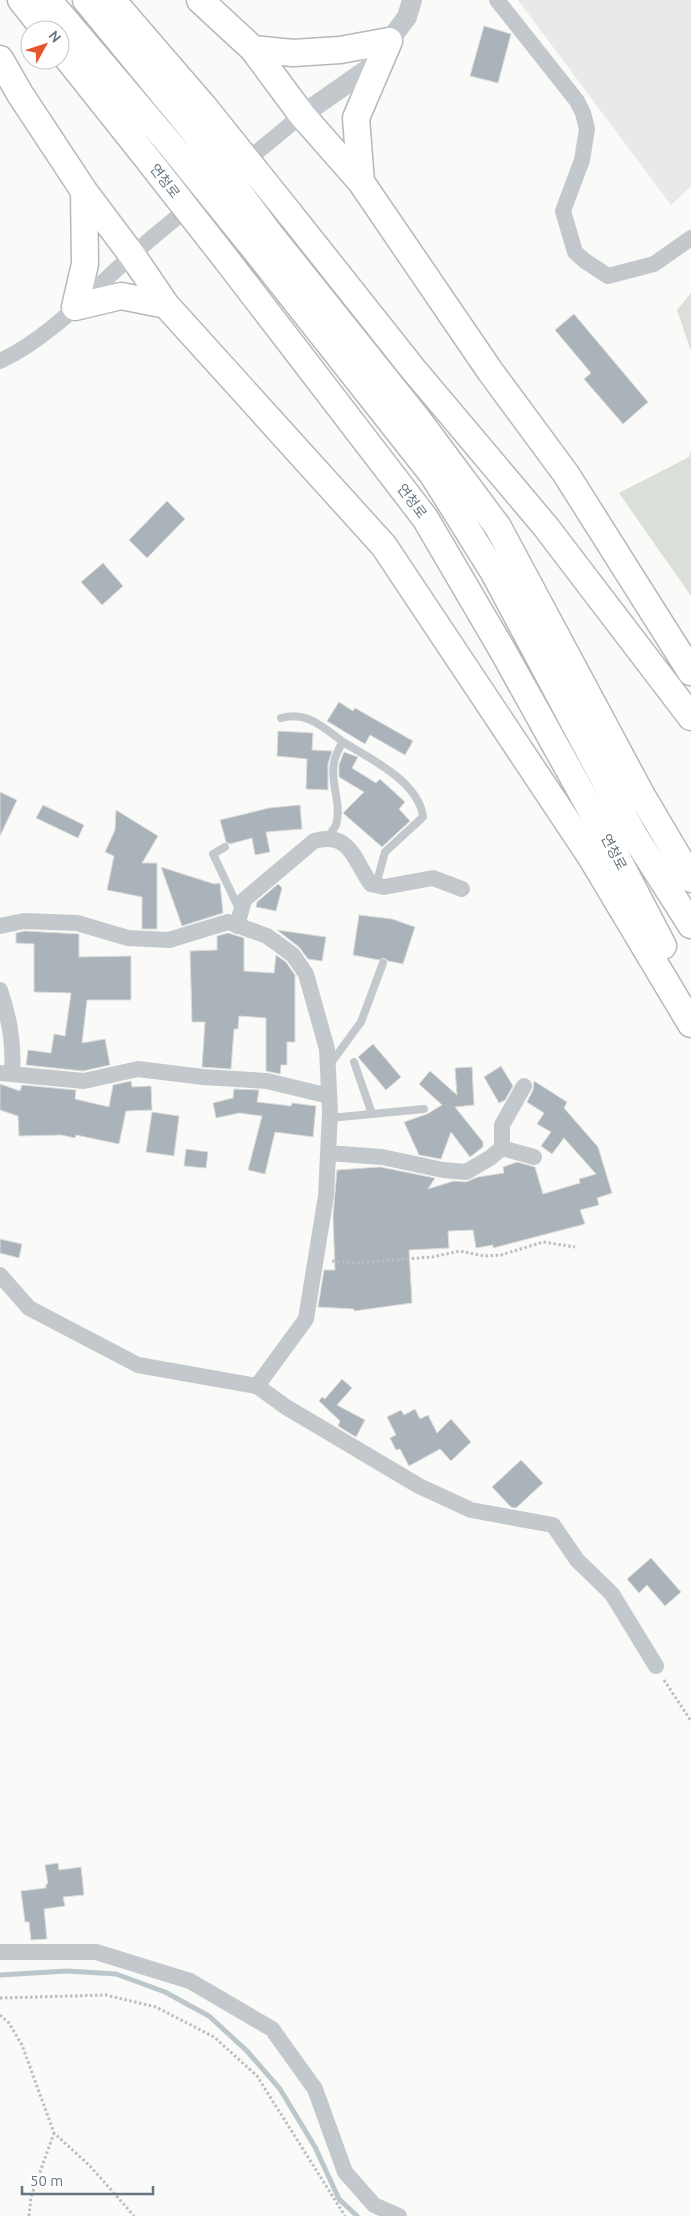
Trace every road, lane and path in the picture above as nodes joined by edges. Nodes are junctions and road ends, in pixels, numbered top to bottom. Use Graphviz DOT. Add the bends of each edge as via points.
graph roads {
  1 [pos="21,0"];
  2 [pos="48,0"];
  3 [pos="86,0"];
  4 [pos="112,0"];
  5 [pos="200,0"];
  6 [pos="412,0"];
  7 [pos="497,0"];
  8 [pos="37,20"];
  9 [pos="389,41"];
  10 [pos="253,49"];
  11 [pos="0,58"];
  12 [pos="70,62"];
  13 [pos="302,115"];
  14 [pos="198,118"];
  15 [pos="361,182"];
  16 [pos="84,191"];
  17 [pos="691,238"];
  18 [pos="261,240"];
  19 [pos="132,255"];
  20 [pos="166,305"];
  21 [pos="75,307"];
  22 [pos="0,361"];
  23 [pos="648,602"];
  24 [pos="691,657"];
  25 [pos="691,672"];
  26 [pos="691,717"];
  27 [pos="281,718"];
  28 [pos="343,742"];
  29 [pos="327,838"];
  30 [pos="225,847"];
  31 [pos="691,879"];
  32 [pos="376,885"];
  33 [pos="462,889"];
  34 [pos="239,920"];
  35 [pos="691,925"];
  36 [pos="0,926"];
  37 [pos="383,962"];
  38 [pos="0,990"];
  39 [pos="691,1002"];
  40 [pos="691,1024"];
  41 [pos="354,1062"];
  42 [pos="328,1067"];
  43 [pos="6,1073"];
  44 [pos="524,1086"];
  45 [pos="329,1096"];
  46 [pos="424,1109"];
  47 [pos="372,1114"];
  48 [pos="330,1118"];
  49 [pos="502,1148"];
  50 [pos="328,1153"];
  51 [pos="534,1157"];
  52 [pos="575,1247"];
  53 [pos="317,1259"];
  54 [pos="0,1275"];
  55 [pos="257,1386"];
  56 [pos="640,1640"];
  57 [pos="656,1666"];
  58 [pos="691,1721"];
  59 [pos="0,1952"];
  60 [pos="0,1998"];
  61 [pos="0,2014"];
  62 [pos="54,2133"];
  63 [pos="29,2216"];
  64 [pos="134,2216"];
  65 [pos="345,2216"];
  66 [pos="399,2216"];
  1 -- 8 [label="highway"];
  2 -- 18 [label="highway, bridge" via="170,144"];
  3 -- 14 [label="highway"];
  4 -- 14 [label="highway"];
  5 -- 10 [label="highway"];
  6 -- 9 [label="street" via="407,17"];
  7 -- 17 [label="street" via="584,113 587,129 582,160 563,212 575,252 608,276 654,264"];
  9 -- 10 [label="highway" via="340,50 293,53"];
  9 -- 13 [label="street" via="368,69"];
  9 -- 15 [label="highway" via="356,118"];
  10 -- 13 [label="highway"];
  11 -- 16 [label="highway"];
  12 -- 39 [label="highway, 연청로, bridge" via="226,258 425,518 609,842"];
  13 -- 15 [label="highway"];
  13 -- 19 [label="street"];
  14 -- 18 [label="highway, bridge"];
  14 -- 26 [label="highway, bridge" via="290,214 413,369 546,526"];
  15 -- 23 [label="highway" via="490,371 566,474"];
  16 -- 19 [label="highway"];
  16 -- 21 [label="highway" via="84,264"];
  18 -- 31 [label="highway" via="416,417 498,527 641,794"];
  18 -- 35 [label="highway, 연청로" via="433,475 493,571 635,837"];
  19 -- 20 [label="highway"];
  19 -- 21 [label="street"];
  20 -- 21 [label="highway" via="122,296"];
  20 -- 40 [label="highway" via="384,546 590,857"];
  21 -- 22 [label="street" via="19,352"];
  23 -- 24 [label="highway"];
  23 -- 25 [label="highway"];
  27 -- 28 [label="lane" via="295,714 317,722"];
  28 -- 29 [label="lane" via="337,752 332,781 337,808 336,826"];
  28 -- 32 [label="lane" via="397,778 413,792 422,807 424,817 385,852"];
  29 -- 32 [label="street" via="343,842 371,884"];
  29 -- 34 [label="street" via="314,841 244,900"];
  30 -- 34 [label="lane" via="213,854"];
  32 -- 33 [label="street" via="384,887 433,878"];
  34 -- 36 [label="street" via="168,940 128,938 77,923 24,921"];
  34 -- 42 [label="street" via="293,955 306,974 327,1049"];
  37 -- 42 [label="lane" via="361,1022"];
  38 -- 43 [label="street" via="7,1011 13,1058"];
  41 -- 47 [label="lane"];
  42 -- 45 [label="street"];
  43 -- 45 [label="street" via="84,1081 138,1069 267,1081"];
  44 -- 49 [label="street" via="502,1125"];
  45 -- 48 [label="street"];
  46 -- 47 [label="lane"];
  47 -- 48 [label="lane"];
  48 -- 50 [label="street"];
  49 -- 50 [label="street" via="466,1172 382,1157"];
  49 -- 51 [label="street"];
  50 -- 53 [label="street"];
  52 -- 53 [label="path" via="544,1242 484,1256 460,1251 432,1257 353,1263"];
  53 -- 55 [label="street" via="306,1319"];
  54 -- 55 [label="street" via="29,1308 138,1365"];
  55 -- 57 [label="street" via="286,1407 428,1490 470,1510 553,1525 577,1560 612,1594"];
  56 -- 57 [label="street"];
  57 -- 58 [label="path"];
  59 -- 66 [label="street" via="96,1952 190,1981 272,2029 315,2089 345,2172 374,2205"];
  60 -- 65 [label="path" via="106,1995 156,2007 214,2037 257,2076"];
  61 -- 62 [label="path" via="22,2045"];
  62 -- 63 [label="path" via="31,2197"];
  62 -- 64 [label="path" via="90,2166"];
}
